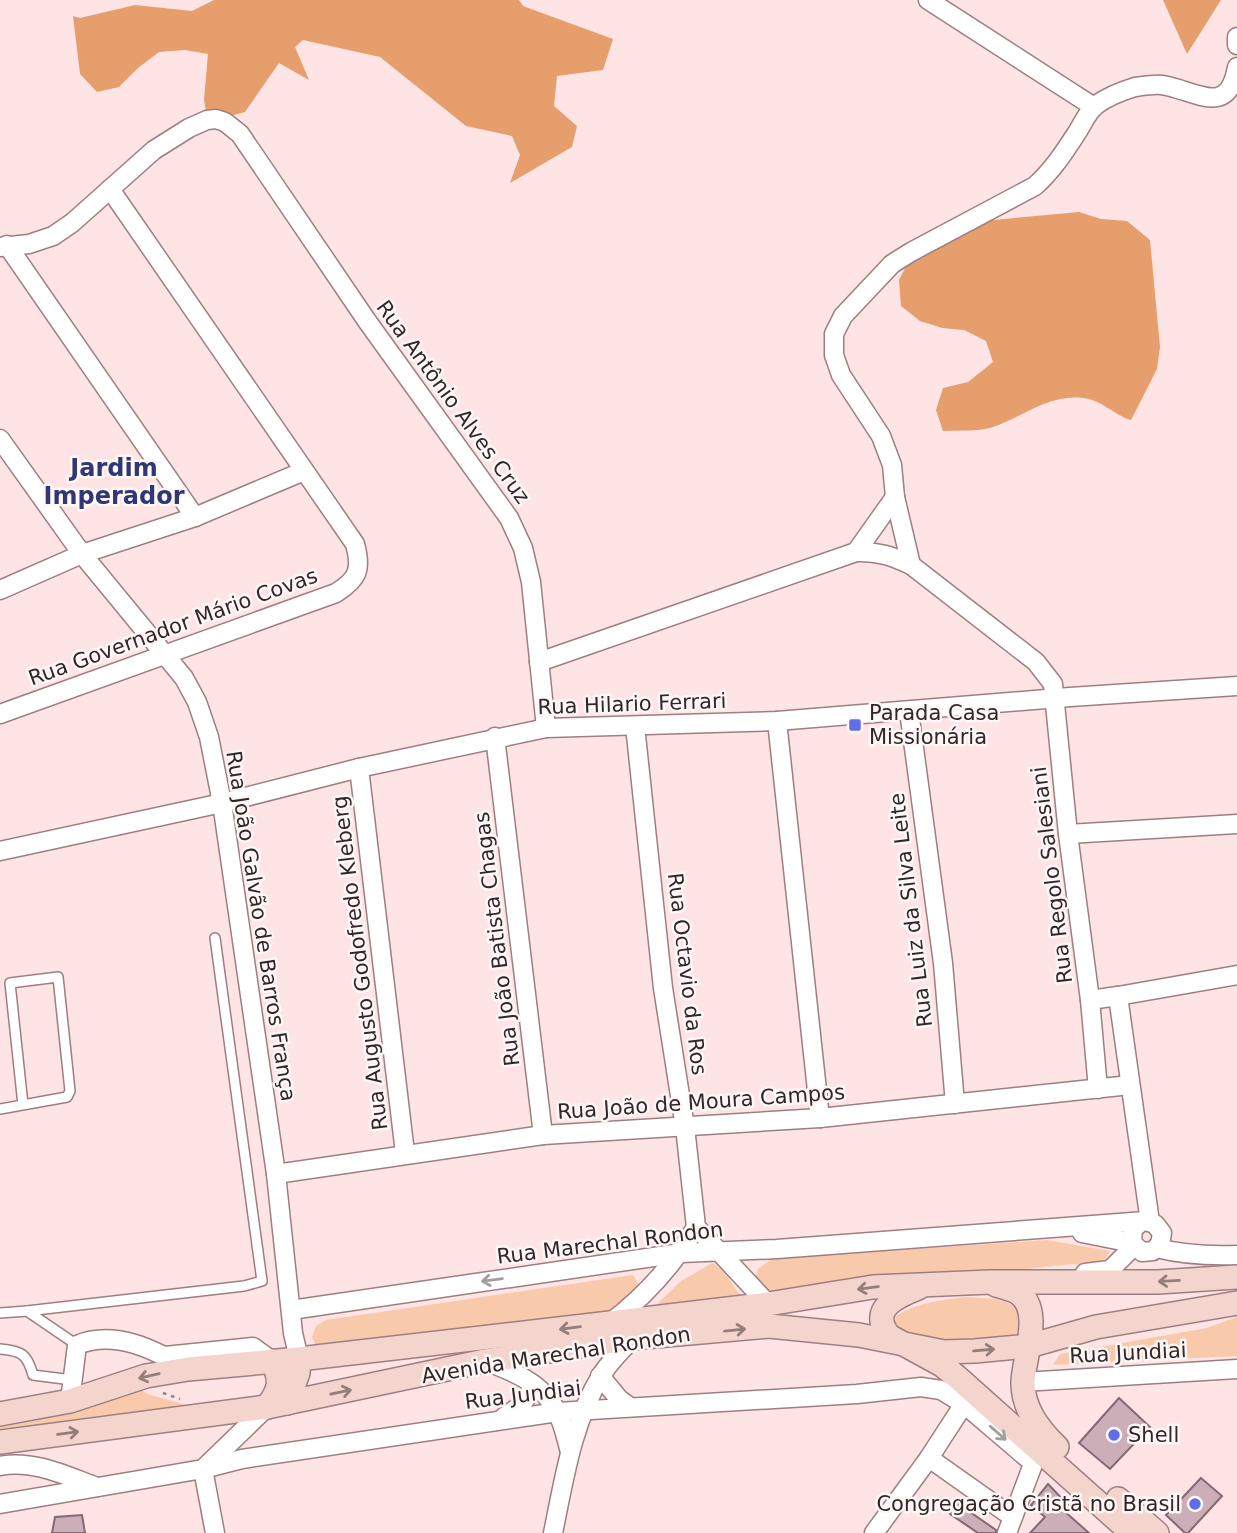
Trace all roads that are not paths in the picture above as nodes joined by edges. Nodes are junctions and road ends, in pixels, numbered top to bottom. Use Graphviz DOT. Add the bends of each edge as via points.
graph roads {
  1 [pos="928,0"];
  2 [pos="1237,37"];
  3 [pos="1237,45"];
  4 [pos="1237,67"];
  5 [pos="1094,107"];
  6 [pos="110,189"];
  7 [pos="4,246"];
  8 [pos="0,439"];
  9 [pos="304,471"];
  10 [pos="895,497"];
  11 [pos="195,517"];
  12 [pos="856,552"];
  13 [pos="82,554"];
  14 [pos="911,565"];
  15 [pos="0,590"];
  16 [pos="164,654"];
  17 [pos="539,662"];
  18 [pos="1237,686"];
  19 [pos="1056,698"];
  20 [pos="909,710"];
  21 [pos="0,714"];
  22 [pos="777,721"];
  23 [pos="635,726"];
  24 [pos="546,728"];
  25 [pos="495,737"];
  26 [pos="359,768"];
  27 [pos="222,803"];
  28 [pos="1237,824"];
  29 [pos="1068,834"];
  30 [pos="0,851"];
  31 [pos="215,938"];
  32 [pos="1237,975"];
  33 [pos="1118,996"];
  34 [pos="1090,1000"];
  35 [pos="1130,1085"];
  36 [pos="1098,1089"];
  37 [pos="955,1104"];
  38 [pos="23,1105"];
  39 [pos="0,1109"];
  40 [pos="820,1118"];
  41 [pos="685,1127"];
  42 [pos="543,1135"];
  43 [pos="405,1153"];
  44 [pos="276,1174"];
  45 [pos="1145,1222"];
  46 [pos="696,1227"];
  47 [pos="1061,1229"];
  48 [pos="1133,1244"];
  49 [pos="1157,1248"];
  50 [pos="717,1251"];
  51 [pos="681,1253"];
  52 [pos="1237,1255"];
  53 [pos="623,1261"];
  54 [pos="1237,1278"];
  55 [pos="990,1282"];
  56 [pos="1037,1282"];
  57 [pos="928,1284"];
  58 [pos="646,1289"];
  59 [pos="1237,1303"];
  60 [pos="768,1304"];
  61 [pos="291,1310"];
  62 [pos="27,1311"];
  63 [pos="0,1313"];
  64 [pos="610,1323"];
  65 [pos="633,1338"];
  66 [pos="78,1345"];
  67 [pos="906,1346"];
  68 [pos="1028,1346"];
  69 [pos="0,1349"];
  70 [pos="165,1356"];
  71 [pos="299,1360"];
  72 [pos="272,1361"];
  73 [pos="485,1361"];
  74 [pos="188,1369"];
  75 [pos="1237,1369"];
  76 [pos="600,1376"];
  77 [pos="1023,1382"];
  78 [pos="534,1385"];
  79 [pos="71,1391"];
  80 [pos="964,1404"];
  81 [pos="277,1405"];
  82 [pos="630,1407"];
  83 [pos="584,1409"];
  84 [pos="558,1412"];
  85 [pos="0,1415"];
  86 [pos="498,1420"];
  87 [pos="0,1442"];
  88 [pos="570,1452"];
  89 [pos="1036,1455"];
  90 [pos="929,1458"];
  91 [pos="0,1466"];
  92 [pos="203,1469"];
  93 [pos="97,1487"];
  94 [pos="0,1504"];
  95 [pos="1009,1525"];
  96 [pos="215,1533"];
  97 [pos="553,1533"];
  98 [pos="874,1533"];
  99 [pos="1132,1533"];
  100 [pos="1157,1533"];
  1 -- 5 [label="street"];
  2 -- 3 [label="street"];
  4 -- 5 [label="street" via="1227,92 1217,98 1160,85 1136,87"];
  5 -- 10 [label="street" via="1051,172 1035,186 911,251 892,264 843,316 834,334 834,355 841,375 881,436 892,466"];
  6 -- 7 [label="street" via="52,236"];
  6 -- 9 [label="street"];
  6 -- 17 [label="street, Rua Antônio Alves Cruz" via="155,150 206,120 225,122 240,134 509,519 523,548 531,582"];
  7 -- 11 [label="street"];
  8 -- 13 [label="street, Rua João Galvão de Barros França"];
  9 -- 11 [label="street"];
  9 -- 16 [label="street, Rua Governador Mário Covas" via="355,544 357,575 336,593"];
  10 -- 12 [label="street"];
  10 -- 14 [label="street"];
  11 -- 13 [label="street"];
  12 -- 14 [label="street" via="875,551"];
  12 -- 17 [label="street"];
  13 -- 15 [label="street"];
  13 -- 16 [label="street, Rua João Galvão de Barros França"];
  14 -- 19 [label="street" via="1037,662 1053,684"];
  16 -- 21 [label="street, Rua Governador Mário Covas"];
  16 -- 27 [label="street, Rua João Galvão de Barros França" via="197,702"];
  17 -- 24 [label="street, Rua Antônio Alves Cruz"];
  18 -- 19 [label="street, Rua Hilario Ferrari"];
  19 -- 20 [label="street, Rua Hilario Ferrari"];
  19 -- 29 [label="street, Rua Regolo Salesiani"];
  20 -- 22 [label="street, Rua Hilario Ferrari"];
  20 -- 37 [label="street, Rua Luiz da Silva Leite" via="943,963"];
  22 -- 23 [label="street, Rua Hilario Ferrari"];
  22 -- 40 [label="street"];
  23 -- 24 [label="street, Rua Hilario Ferrari"];
  23 -- 41 [label="street, Rua Octavio da Ros" via="663,988"];
  24 -- 25 [label="street, Rua Hilario Ferrari"];
  25 -- 26 [label="street, Rua Hilario Ferrari"];
  25 -- 42 [label="street, Rua João Batista Chagas"];
  26 -- 27 [label="street, Rua Hilario Ferrari"];
  26 -- 43 [label="street, Rua Augusto Godofredo Kleberg"];
  27 -- 30 [label="street, Rua Hilario Ferrari"];
  27 -- 44 [label="street, Rua João Galvão de Barros França"];
  28 -- 29 [label="street"];
  29 -- 34 [label="street, Rua Regolo Salesiani"];
  31 -- 62 [label="lane" via="262,1281"];
  32 -- 33 [label="street, Rua Regolo Salesiani"];
  33 -- 34 [label="street, Rua Regolo Salesiani"];
  33 -- 35 [label="street"];
  34 -- 36 [label="street"];
  35 -- 36 [label="street, Rua João de Moura Campos"];
  35 -- 45 [label="street"];
  36 -- 37 [label="street, Rua João de Moura Campos"];
  37 -- 40 [label="street, Rua João de Moura Campos"];
  38 -- 38 [label="lane" via="67,1097 70,1091 58,977 10,984"];
  38 -- 39 [label="lane"];
  40 -- 41 [label="street, Rua João de Moura Campos"];
  41 -- 42 [label="street, Rua João de Moura Campos"];
  41 -- 46 [label="street, Rua Octavio da Ros"];
  42 -- 43 [label="street, Rua João de Moura Campos"];
  43 -- 44 [label="street, Rua João de Moura Campos"];
  44 -- 61 [label="street, Rua João Galvão de Barros França"];
  45 -- 47 [label="street"];
  45 -- 48 [label="street" via="1133,1229"];
  45 -- 49 [label="street" via="1159,1228 1162,1239"];
  46 -- 50 [label="street"];
  46 -- 51 [label="street"];
  47 -- 48 [label="street"];
  47 -- 50 [label="street, Rua Marechal Rondon"];
  48 -- 49 [label="street" via="1142,1252"];
  48 -- 56 [label="street" via="1110,1270"];
  49 -- 52 [label="street" via="1183,1255"];
  50 -- 51 [label="street, Rua Marechal Rondon"];
  50 -- 60 [label="street"];
  51 -- 53 [label="street, Rua Marechal Rondon"];
  51 -- 58 [label="street"];
  53 -- 58 [label="street" via="647,1276"];
  53 -- 61 [label="street, Rua Marechal Rondon, one-way"];
  54 -- 56 [label="main road, Avenida Marechal Rondon, one-way"];
  55 -- 56 [label="main road, Avenida Marechal Rondon"];
  55 -- 57 [label="main road, Avenida Marechal Rondon"];
  55 -- 68 [label="main road" via="1019,1293 1026,1301"];
  57 -- 60 [label="main road, Avenida Marechal Rondon, one-way" via="873,1287"];
  57 -- 67 [label="main road" via="897,1297 883,1311 883,1328"];
  58 -- 64 [label="street"];
  59 -- 68 [label="main road, Avenida Marechal Rondon" via="1096,1327"];
  60 -- 64 [label="main road, Avenida Marechal Rondon"];
  61 -- 71 [label="street, Rua João Galvão de Barros França"];
  62 -- 63 [label="lane"];
  62 -- 66 [label="lane"];
  64 -- 71 [label="main road, Avenida Marechal Rondon, one-way"];
  65 -- 67 [label="main road, Avenida Marechal Rondon, one-way" via="769,1326 859,1335"];
  65 -- 73 [label="main road, Avenida Marechal Rondon"];
  65 -- 76 [label="street"];
  66 -- 70 [label="street" via="111,1339"];
  66 -- 79 [label="street"];
  67 -- 68 [label="main road, Avenida Marechal Rondon, one-way" via="944,1352"];
  67 -- 89 [label="main road" via="950,1371"];
  68 -- 77 [label="main road"];
  69 -- 79 [label="lane" via="22,1353 33,1375"];
  70 -- 72 [label="street" via="253,1347"];
  70 -- 74 [label="street"];
  71 -- 72 [label="main road, Avenida Marechal Rondon"];
  71 -- 81 [label="main road" via="298,1373"];
  72 -- 74 [label="main road, Avenida Marechal Rondon"];
  72 -- 81 [label="main road" via="279,1374"];
  73 -- 78 [label="street"];
  81 -- 73 [label="main road, Avenida Marechal Rondon, one-way"];
  74 -- 79 [label="main road, Avenida Marechal Rondon, one-way"];
  75 -- 77 [label="street, Rua Jundiai"];
  76 -- 82 [label="street"];
  76 -- 83 [label="street"];
  77 -- 100 [label="main road" via="1036,1425 1050,1441"];
  78 -- 84 [label="street"];
  78 -- 86 [label="street" via="519,1409"];
  79 -- 85 [label="main road, Avenida Marechal Rondon"];
  80 -- 82 [label="street, Rua Jundiai" via="941,1390 921,1387"];
  80 -- 89 [label="street, Rua Jundiai, one-way"];
  80 -- 90 [label="street"];
  87 -- 81 [label="main road, Avenida Marechal Rondon, one-way"];
  81 -- 92 [label="street"];
  82 -- 83 [label="street, Rua Jundiai"];
  83 -- 84 [label="street, Rua Jundiai"];
  83 -- 88 [label="street"];
  84 -- 86 [label="street, Rua Jundiai"];
  84 -- 88 [label="street"];
  86 -- 92 [label="street, Rua Jundiai"];
  88 -- 97 [label="street"];
  89 -- 95 [label="street"];
  89 -- 99 [label="main road"];
  90 -- 95 [label="street"];
  90 -- 98 [label="street"];
  91 -- 93 [label="street" via="23,1464"];
  92 -- 93 [label="street, Rua Jundiai"];
  92 -- 96 [label="street"];
  93 -- 94 [label="street, Rua Jundiai"];
}
